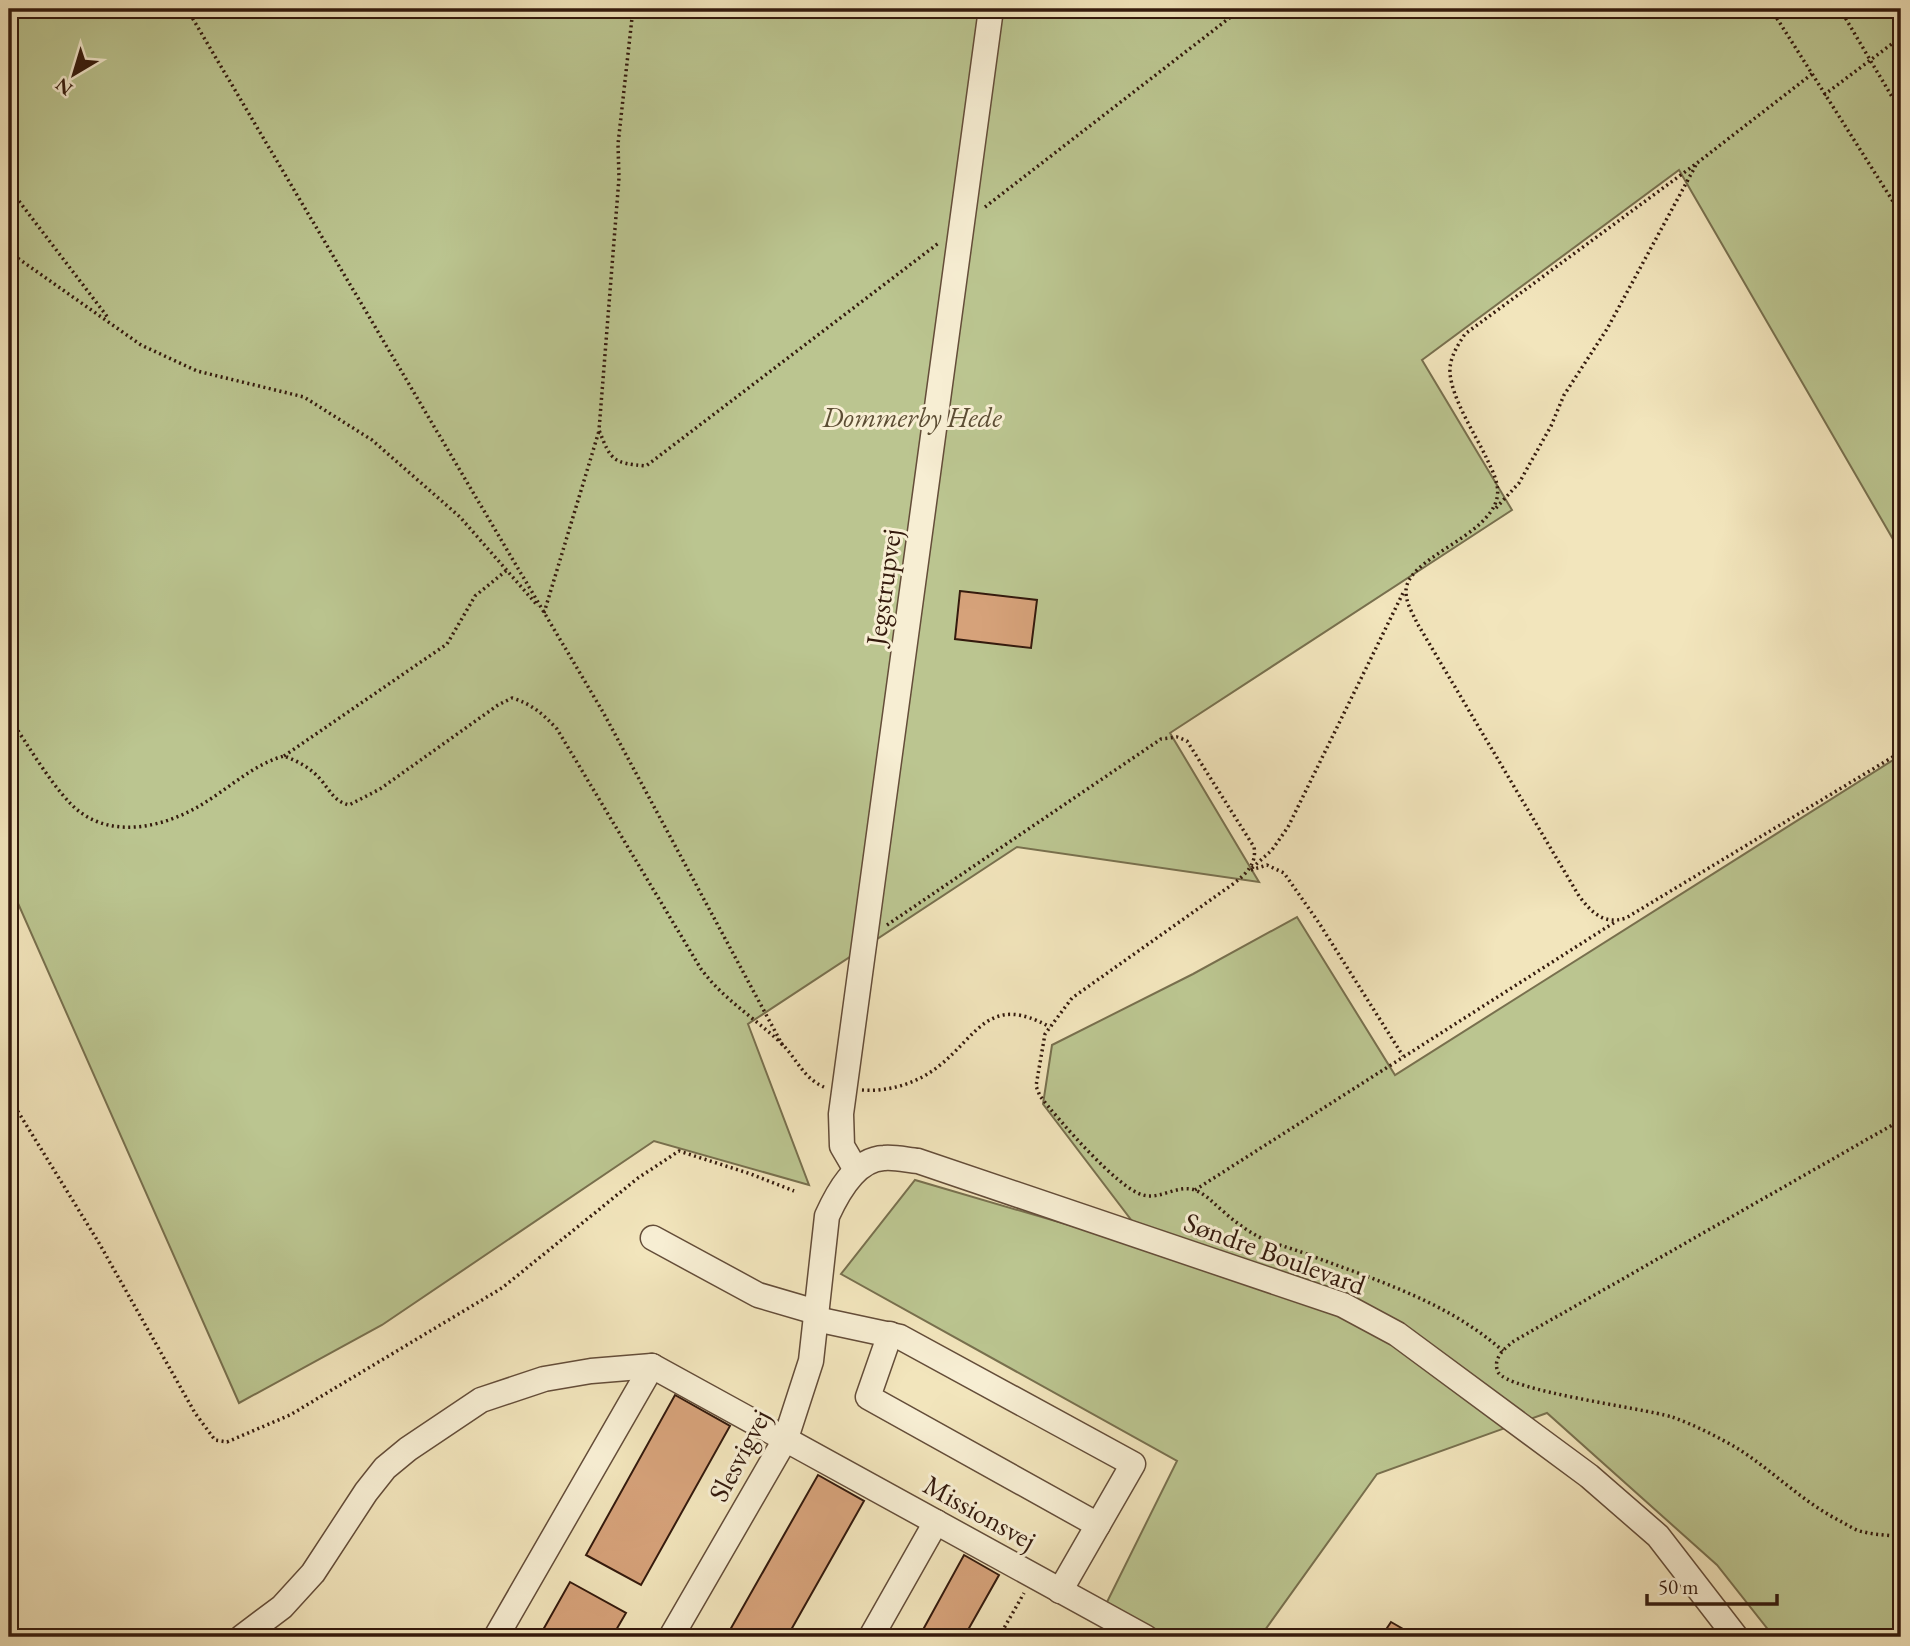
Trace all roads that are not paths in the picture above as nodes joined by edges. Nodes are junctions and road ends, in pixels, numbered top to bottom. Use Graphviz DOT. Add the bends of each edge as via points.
graph roads {
  1 [pos="991,9"];
  2 [pos="856,1170"];
  3 [pos="653,1238"];
  4 [pos="816,1316"];
  5 [pos="890,1334"];
  6 [pos="652,1366"];
  7 [pos="786,1438"];
  8 [pos="936,1521"];
  9 [pos="1098,1525"];
  10 [pos="1060,1591"];
  11 [pos="1103,1627"];
  12 [pos="242,1637"];
  13 [pos="496,1637"];
  14 [pos="671,1637"];
  15 [pos="871,1637"];
  16 [pos="1145,1637"];
  17 [pos="1736,1637"];
  1 -- 2 [label="lane, Jegstrupvej" via="841,1114 842,1146"];
  2 -- 4 [label="lane, Slesvigvej" via="827,1216"];
  2 -- 17 [label="lane, Søndre Boulevard" via="881,1158 918,1161 1343,1306 1397,1334 1589,1476 1658,1536"];
  3 -- 4 [label="lane" via="758,1295"];
  4 -- 5 [label="lane"];
  4 -- 7 [label="lane, Slesvigvej" via="811,1360"];
  5 -- 9 [label="lane" via="869,1397"];
  5 -- 9 [label="lane" via="1133,1464"];
  6 -- 7 [label="lane, Missionsvej"];
  6 -- 12 [label="lane" via="544,1379 481,1400 385,1468 313,1573 282,1607"];
  6 -- 13 [label="lane"];
  7 -- 8 [label="lane, Missionsvej"];
  7 -- 14 [label="lane, Slesvigvej"];
  8 -- 10 [label="lane, Missionsvej"];
  8 -- 15 [label="lane"];
  9 -- 10 [label="lane"];
  10 -- 11 [label="lane, Missionsvej"];
  11 -- 16 [label="lane, Missionsvej"];
}
